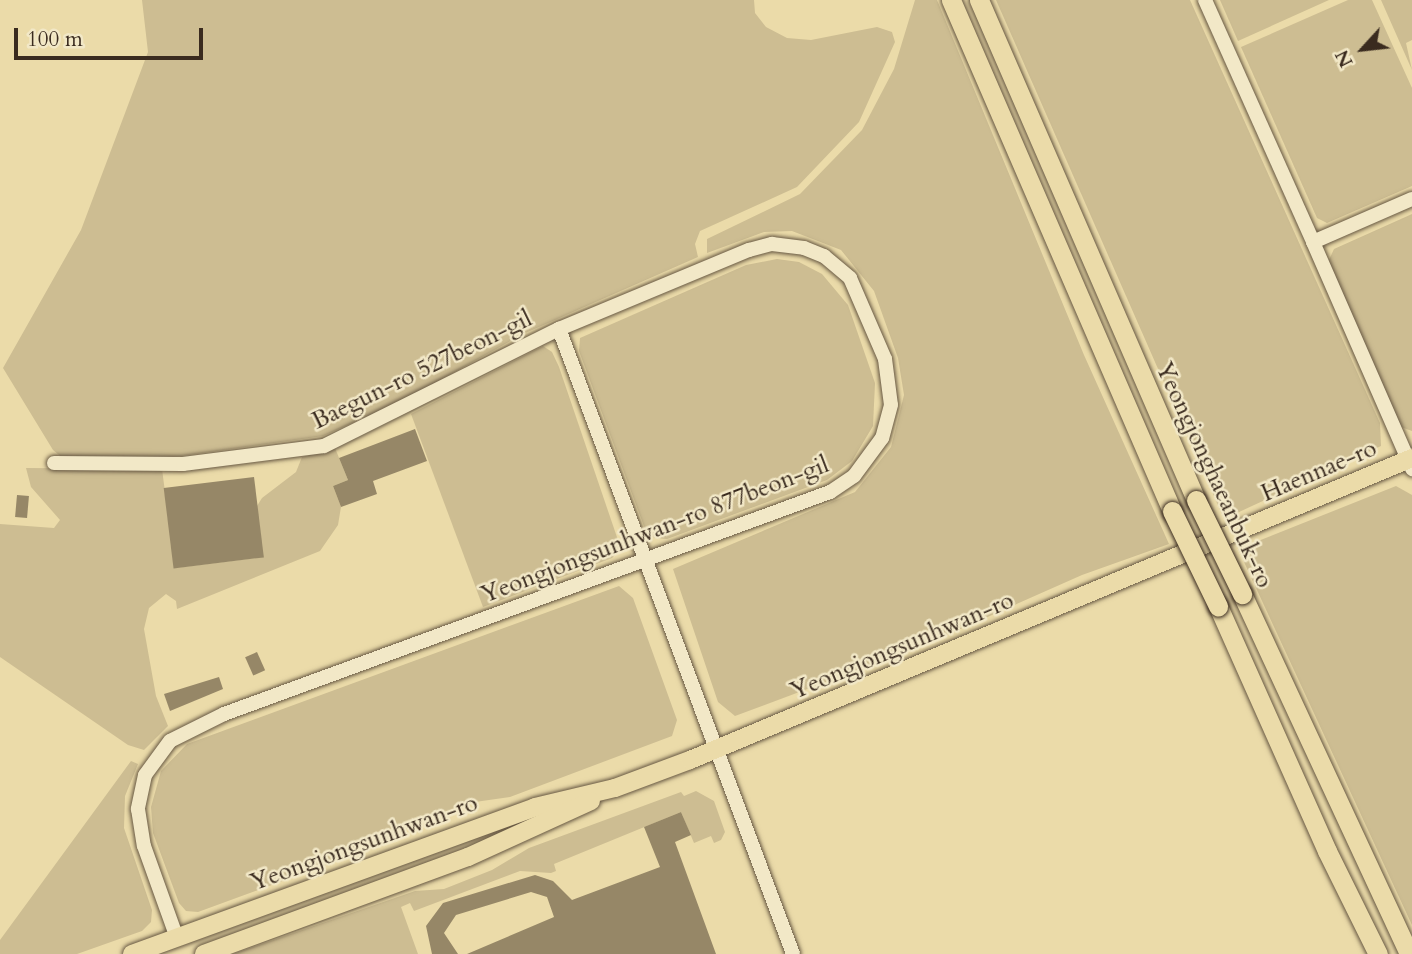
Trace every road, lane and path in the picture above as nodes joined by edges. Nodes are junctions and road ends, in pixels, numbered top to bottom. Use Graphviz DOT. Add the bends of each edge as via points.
graph roads {
  1 [pos="951,0"];
  2 [pos="1205,0"];
  3 [pos="982,6"];
  4 [pos="1412,199"];
  5 [pos="1313,243"];
  6 [pos="559,329"];
  7 [pos="54,463"];
  8 [pos="1411,463"];
  9 [pos="1206,545"];
  10 [pos="644,561"];
  11 [pos="714,750"];
  12 [pos="615,788"];
  13 [pos="1327,851"];
  14 [pos="177,938"];
  15 [pos="132,954"];
  16 [pos="204,954"];
  17 [pos="793,954"];
  18 [pos="1365,954"];
  19 [pos="1378,954"];
  20 [pos="1409,954"];
  1 -- 13 [label="highway, Yeongjonghaeanbuk-ro, bridge" via="1172,511"];
  2 -- 5 [label="street"];
  3 -- 20 [label="highway, Yeongjonghaeanbuk-ro, bridge" via="1196,500"];
  4 -- 5 [label="street"];
  5 -- 8 [label="street"];
  6 -- 7 [label="street, Baegun-ro 527beon-gil" via="324,446 183,464"];
  6 -- 10 [label="street"];
  6 -- 10 [label="street, Yeongjongsunhwan-ro 877beon-gil" via="749,250 786,244 824,256 850,278 877,335 891,385 888,421 873,454 853,476 820,497"];
  8 -- 9 [label="main road, Haennae-ro"];
  9 -- 11 [label="main road, Yeongjongsunhwan-ro"];
  10 -- 11 [label="street"];
  10 -- 14 [label="street, Yeongjongsunhwan-ro 877beon-gil" via="215,718 170,741 145,775 138,809 144,846"];
  11 -- 12 [label="main road, Yeongjongsunhwan-ro"];
  11 -- 17 [label="street"];
  12 -- 14 [label="main road, Yeongjongsunhwan-ro" via="534,807"];
  12 -- 16 [label="main road, Yeongjongsunhwan-ro" via="479,853"];
  13 -- 18 [label="highway"];
  13 -- 19 [label="highway, Yeongjonghaeanbuk-ro"];
  14 -- 15 [label="main road, Yeongjongsunhwan-ro"];
}
